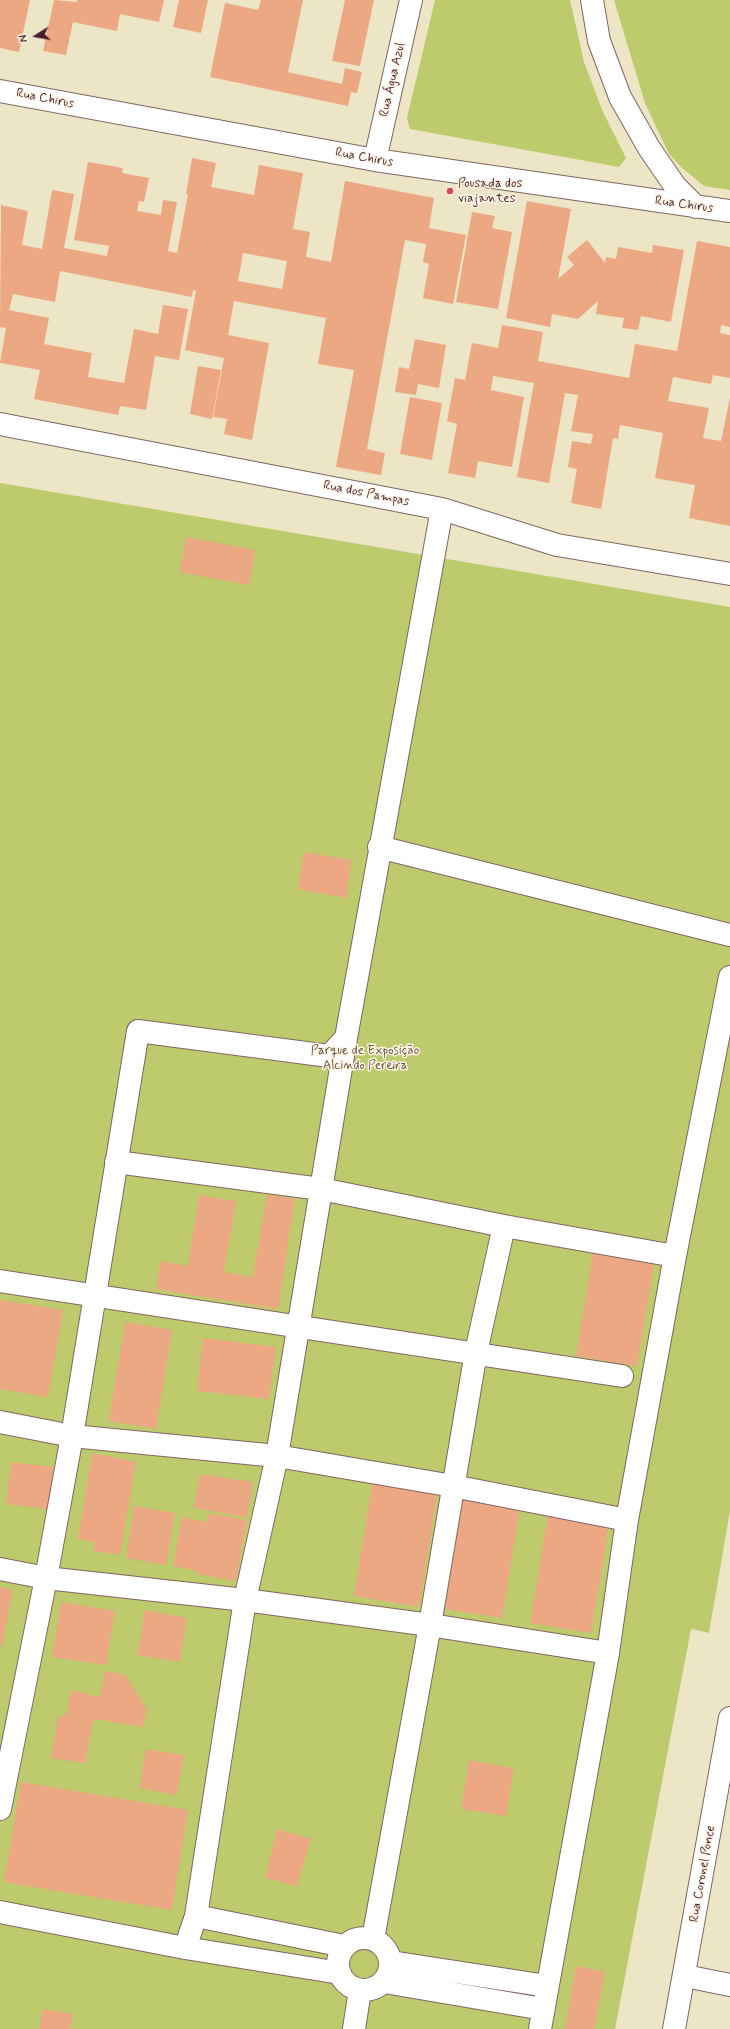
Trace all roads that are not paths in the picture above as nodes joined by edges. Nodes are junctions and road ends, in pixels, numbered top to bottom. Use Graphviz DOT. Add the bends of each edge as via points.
graph roads {
  1 [pos="411,0"];
  2 [pos="592,0"];
  3 [pos="0,91"];
  4 [pos="374,160"];
  5 [pos="696,207"];
  6 [pos="730,211"];
  7 [pos="0,424"];
  8 [pos="442,509"];
  9 [pos="730,574"];
  10 [pos="379,847"];
  11 [pos="730,935"];
  12 [pos="730,977"];
  13 [pos="346,1038"];
  14 [pos="116,1162"];
  15 [pos="321,1189"];
  16 [pos="504,1226"];
  17 [pos="675,1256"];
  18 [pos="0,1281"];
  19 [pos="94,1297"];
  20 [pos="299,1326"];
  21 [pos="476,1352"];
  22 [pos="622,1376"];
  23 [pos="0,1422"];
  24 [pos="72,1436"];
  25 [pos="278,1456"];
  26 [pos="453,1486"];
  27 [pos="627,1520"];
  28 [pos="0,1569"];
  29 [pos="46,1578"];
  30 [pos="245,1600"];
  31 [pos="430,1624"];
  32 [pos="608,1653"];
  33 [pos="730,1718"];
  34 [pos="0,1809"];
  35 [pos="0,1912"];
  36 [pos="196,1916"];
  37 [pos="373,1939"];
  38 [pos="344,1946"];
  39 [pos="185,1948"];
  40 [pos="387,1972"];
  41 [pos="340,1973"];
  42 [pos="685,1976"];
  43 [pos="730,1985"];
  44 [pos="547,1986"];
  45 [pos="360,1990"];
  46 [pos="542,2019"];
  47 [pos="354,2029"];
  48 [pos="674,2029"];
  1 -- 4 [label="street, Rua Água Azul"];
  2 -- 5 [label="street" via="599,41 620,96 653,154 675,186"];
  3 -- 4 [label="street, Rua Chirus"];
  4 -- 5 [label="street, Rua Chirus"];
  5 -- 6 [label="street, Rua Chirus"];
  7 -- 8 [label="street, Rua dos Pampas"];
  8 -- 9 [label="street, Rua dos Pampas" via="557,545"];
  8 -- 10 [label="street"];
  10 -- 11 [label="street"];
  10 -- 13 [label="street"];
  12 -- 17 [label="street"];
  13 -- 14 [label="street" via="329,1056 138,1031"];
  13 -- 15 [label="street"];
  14 -- 15 [label="street"];
  14 -- 19 [label="street"];
  15 -- 16 [label="street"];
  15 -- 20 [label="street"];
  16 -- 17 [label="street"];
  16 -- 21 [label="street"];
  17 -- 27 [label="street"];
  18 -- 19 [label="street"];
  19 -- 20 [label="street"];
  19 -- 24 [label="street"];
  20 -- 21 [label="street"];
  20 -- 25 [label="street"];
  21 -- 22 [label="street"];
  21 -- 26 [label="street"];
  23 -- 24 [label="street"];
  24 -- 25 [label="street"];
  24 -- 29 [label="street"];
  25 -- 26 [label="street"];
  25 -- 30 [label="street"];
  26 -- 27 [label="street"];
  26 -- 31 [label="street"];
  27 -- 32 [label="street"];
  28 -- 29 [label="street"];
  29 -- 30 [label="street"];
  29 -- 34 [label="street"];
  30 -- 31 [label="street"];
  30 -- 36 [label="street"];
  31 -- 32 [label="street"];
  31 -- 37 [label="street"];
  32 -- 44 [label="street"];
  33 -- 42 [label="street, Rua Coronel Ponce"];
  35 -- 39 [label="street"];
  36 -- 38 [label="street"];
  36 -- 39 [label="street"];
  37 -- 38 [label="street" via="355,1939"];
  37 -- 40 [label="street" via="384,1946 388,1954"];
  38 -- 41 [label="street" via="338,1964"];
  39 -- 41 [label="street"];
  40 -- 44 [label="street"];
  40 -- 45 [label="street" via="377,1987"];
  40 -- 46 [label="street"];
  41 -- 45 [label="street" via="350,1986"];
  42 -- 43 [label="street"];
  42 -- 48 [label="street, Rua Coronel Ponce"];
  44 -- 46 [label="street"];
  45 -- 47 [label="street"];
}
